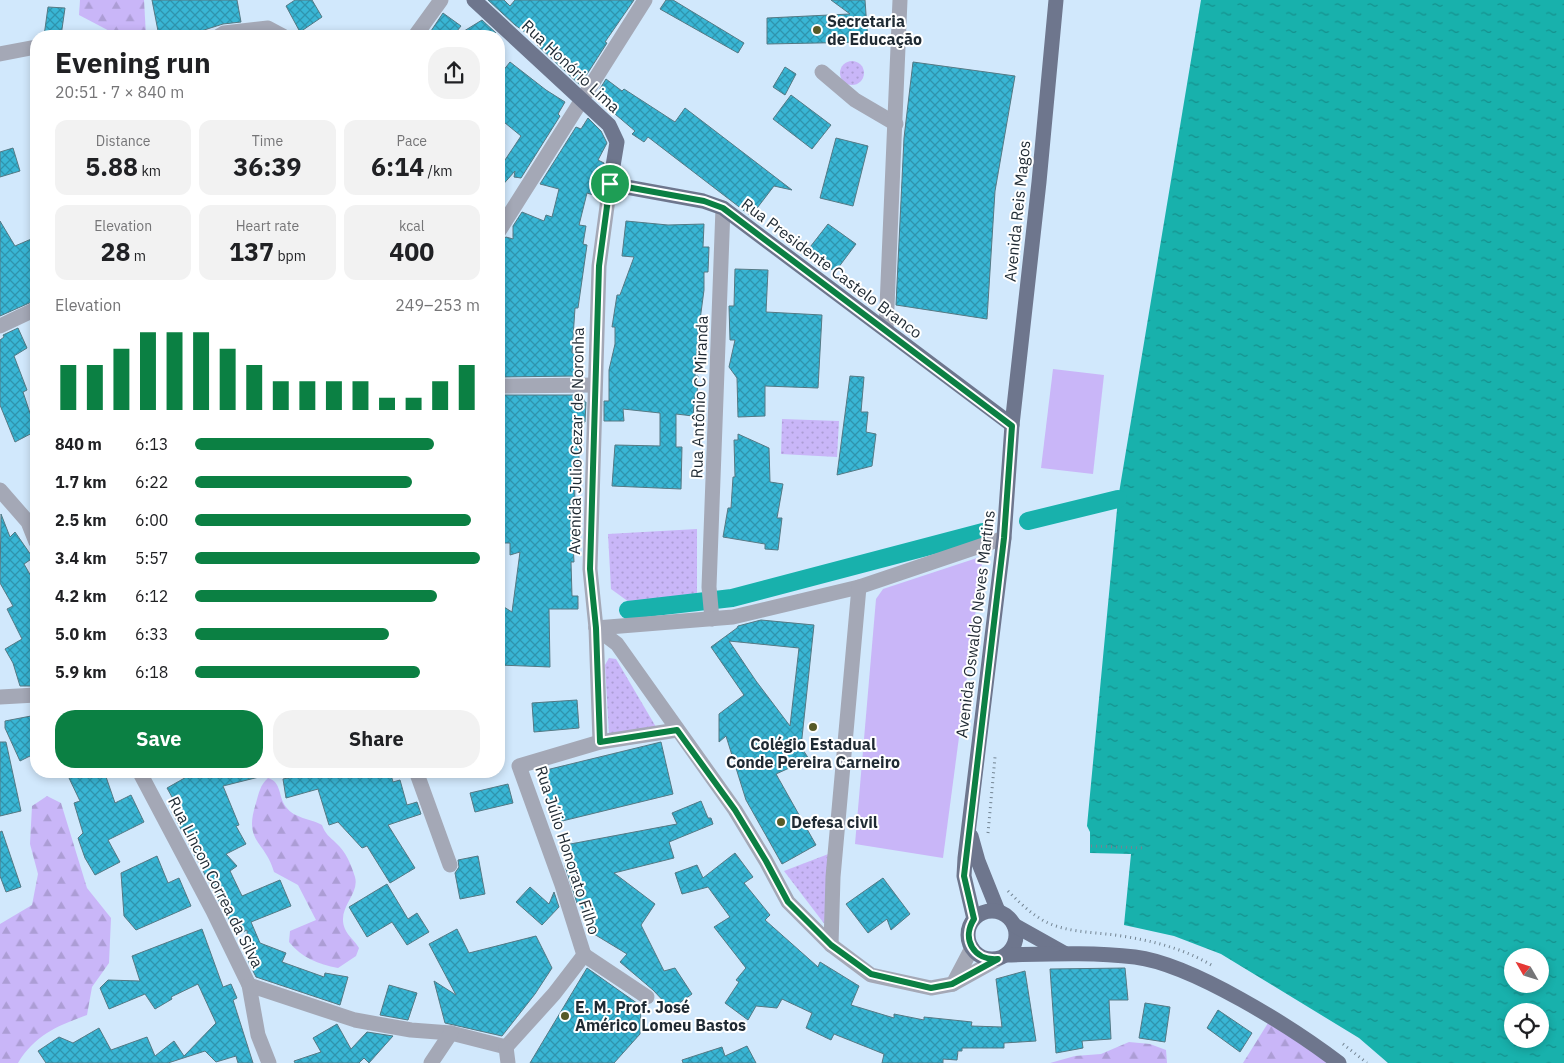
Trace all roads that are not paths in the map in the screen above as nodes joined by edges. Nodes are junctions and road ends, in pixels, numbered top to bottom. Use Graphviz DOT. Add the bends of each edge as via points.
graph roads {
  1 [pos="441,0"];
  2 [pos="474,0"];
  3 [pos="645,0"];
  4 [pos="900,0"];
  5 [pos="1056,0"];
  6 [pos="250,30"];
  7 [pos="272,30"];
  8 [pos="419,30"];
  9 [pos="30,48"];
  10 [pos="0,54"];
  11 [pos="822,72"];
  12 [pos="583,99"];
  13 [pos="896,124"];
  14 [pos="616,142"];
  15 [pos="610,184"];
  16 [pos="723,208"];
  17 [pos="505,222"];
  18 [pos="30,312"];
  19 [pos="0,326"];
  20 [pos="886,330"];
  21 [pos="594,384"];
  22 [pos="505,386"];
  23 [pos="1012,426"];
  24 [pos="0,490"];
  25 [pos="30,518"];
  26 [pos="1004,538"];
  27 [pos="859,588"];
  28 [pos="712,619"];
  29 [pos="596,628"];
  30 [pos="30,695"];
  31 [pos="0,697"];
  32 [pos="677,730"];
  33 [pos="600,742"];
  34 [pos="143,778"];
  35 [pos="419,778"];
  36 [pos="969,827"];
  37 [pos="450,865"];
  38 [pos="998,911"];
  39 [pos="974,919"];
  40 [pos="1014,925"];
  41 [pos="831,945"];
  42 [pos="972,948"];
  43 [pos="1064,953"];
  44 [pos="584,955"];
  45 [pos="1002,957"];
  46 [pos="952,984"];
  47 [pos="249,985"];
  48 [pos="647,997"];
  49 [pos="451,1033"];
  50 [pos="506,1047"];
  51 [pos="269,1063"];
  52 [pos="431,1063"];
  53 [pos="508,1063"];
  54 [pos="1339,1063"];
  1 -- 8 [label="street"];
  2 -- 12 [label="main road, Rua Honório Lima"];
  3 -- 12 [label="street"];
  4 -- 13 [label="street"];
  5 -- 23 [label="main road, Avenida Reis Magos"];
  6 -- 7 [label="street"];
  9 -- 10 [label="street"];
  11 -- 13 [label="street" via="855,100"];
  12 -- 14 [label="main road, Rua Honório Lima" via="609,126"];
  12 -- 17 [label="street"];
  13 -- 20 [label="street"];
  14 -- 15 [label="main road, Avenida Julio Cezar de Noronha"];
  15 -- 16 [label="main road, Rua Presidente Castelo Branco" via="704,201"];
  15 -- 21 [label="street, Avenida Julio Cezar de Noronha" via="599,266"];
  16 -- 20 [label="main road, Rua Presidente Castelo Branco"];
  16 -- 28 [label="street, Rua Antônio C Miranda" via="709,587"];
  18 -- 19 [label="street"];
  20 -- 23 [label="main road, Rua Presidente Castelo Branco"];
  21 -- 22 [label="street"];
  21 -- 29 [label="street, Avenida Julio Cezar de Noronha" via="590,569"];
  23 -- 26 [label="main road, Avenida Oswaldo Neves Martins"];
  24 -- 25 [label="street"];
  26 -- 27 [label="street"];
  26 -- 36 [label="main road, Avenida Oswaldo Neves Martins"];
  27 -- 28 [label="street"];
  27 -- 41 [label="street" via="833,877"];
  28 -- 29 [label="street"];
  29 -- 32 [label="street" via="617,644"];
  29 -- 33 [label="street, Avenida Julio Cezar de Noronha"];
  30 -- 31 [label="street"];
  32 -- 33 [label="street, Rua Júlio Honorato Filho"];
  32 -- 41 [label="street" via="735,810 788,902"];
  33 -- 44 [label="street, Rua Júlio Honorato Filho" via="519,766"];
  34 -- 47 [label="street, Rua Lincon Correa da Silva"];
  35 -- 37 [label="street"];
  36 -- 38 [label="main road, Avenida Oswaldo Neves Martins" via="978,861"];
  36 -- 39 [label="main road, Avenida Oswaldo Neves Martins" via="964,876"];
  38 -- 39 [label="main road" via="982,913"];
  38 -- 40 [label="main road"];
  39 -- 42 [label="main road" via="968,934"];
  40 -- 43 [label="main road"];
  40 -- 45 [label="main road" via="1014,945"];
  41 -- 46 [label="street" via="871,974 931,988"];
  42 -- 45 [label="main road" via="983,958"];
  42 -- 46 [label="street"];
  43 -- 45 [label="main road"];
  43 -- 54 [label="main road" via="1136,957 1203,980 1296,1033"];
  44 -- 48 [label="street"];
  44 -- 50 [label="street"];
  45 -- 46 [label="street"];
  47 -- 49 [label="street, Rua Lincon Correa da Silva" via="355,1020"];
  47 -- 51 [label="street" via="258,1035"];
  49 -- 50 [label="street, Rua Lincon Correa da Silva"];
  49 -- 52 [label="street"];
  50 -- 53 [label="street"];
}
